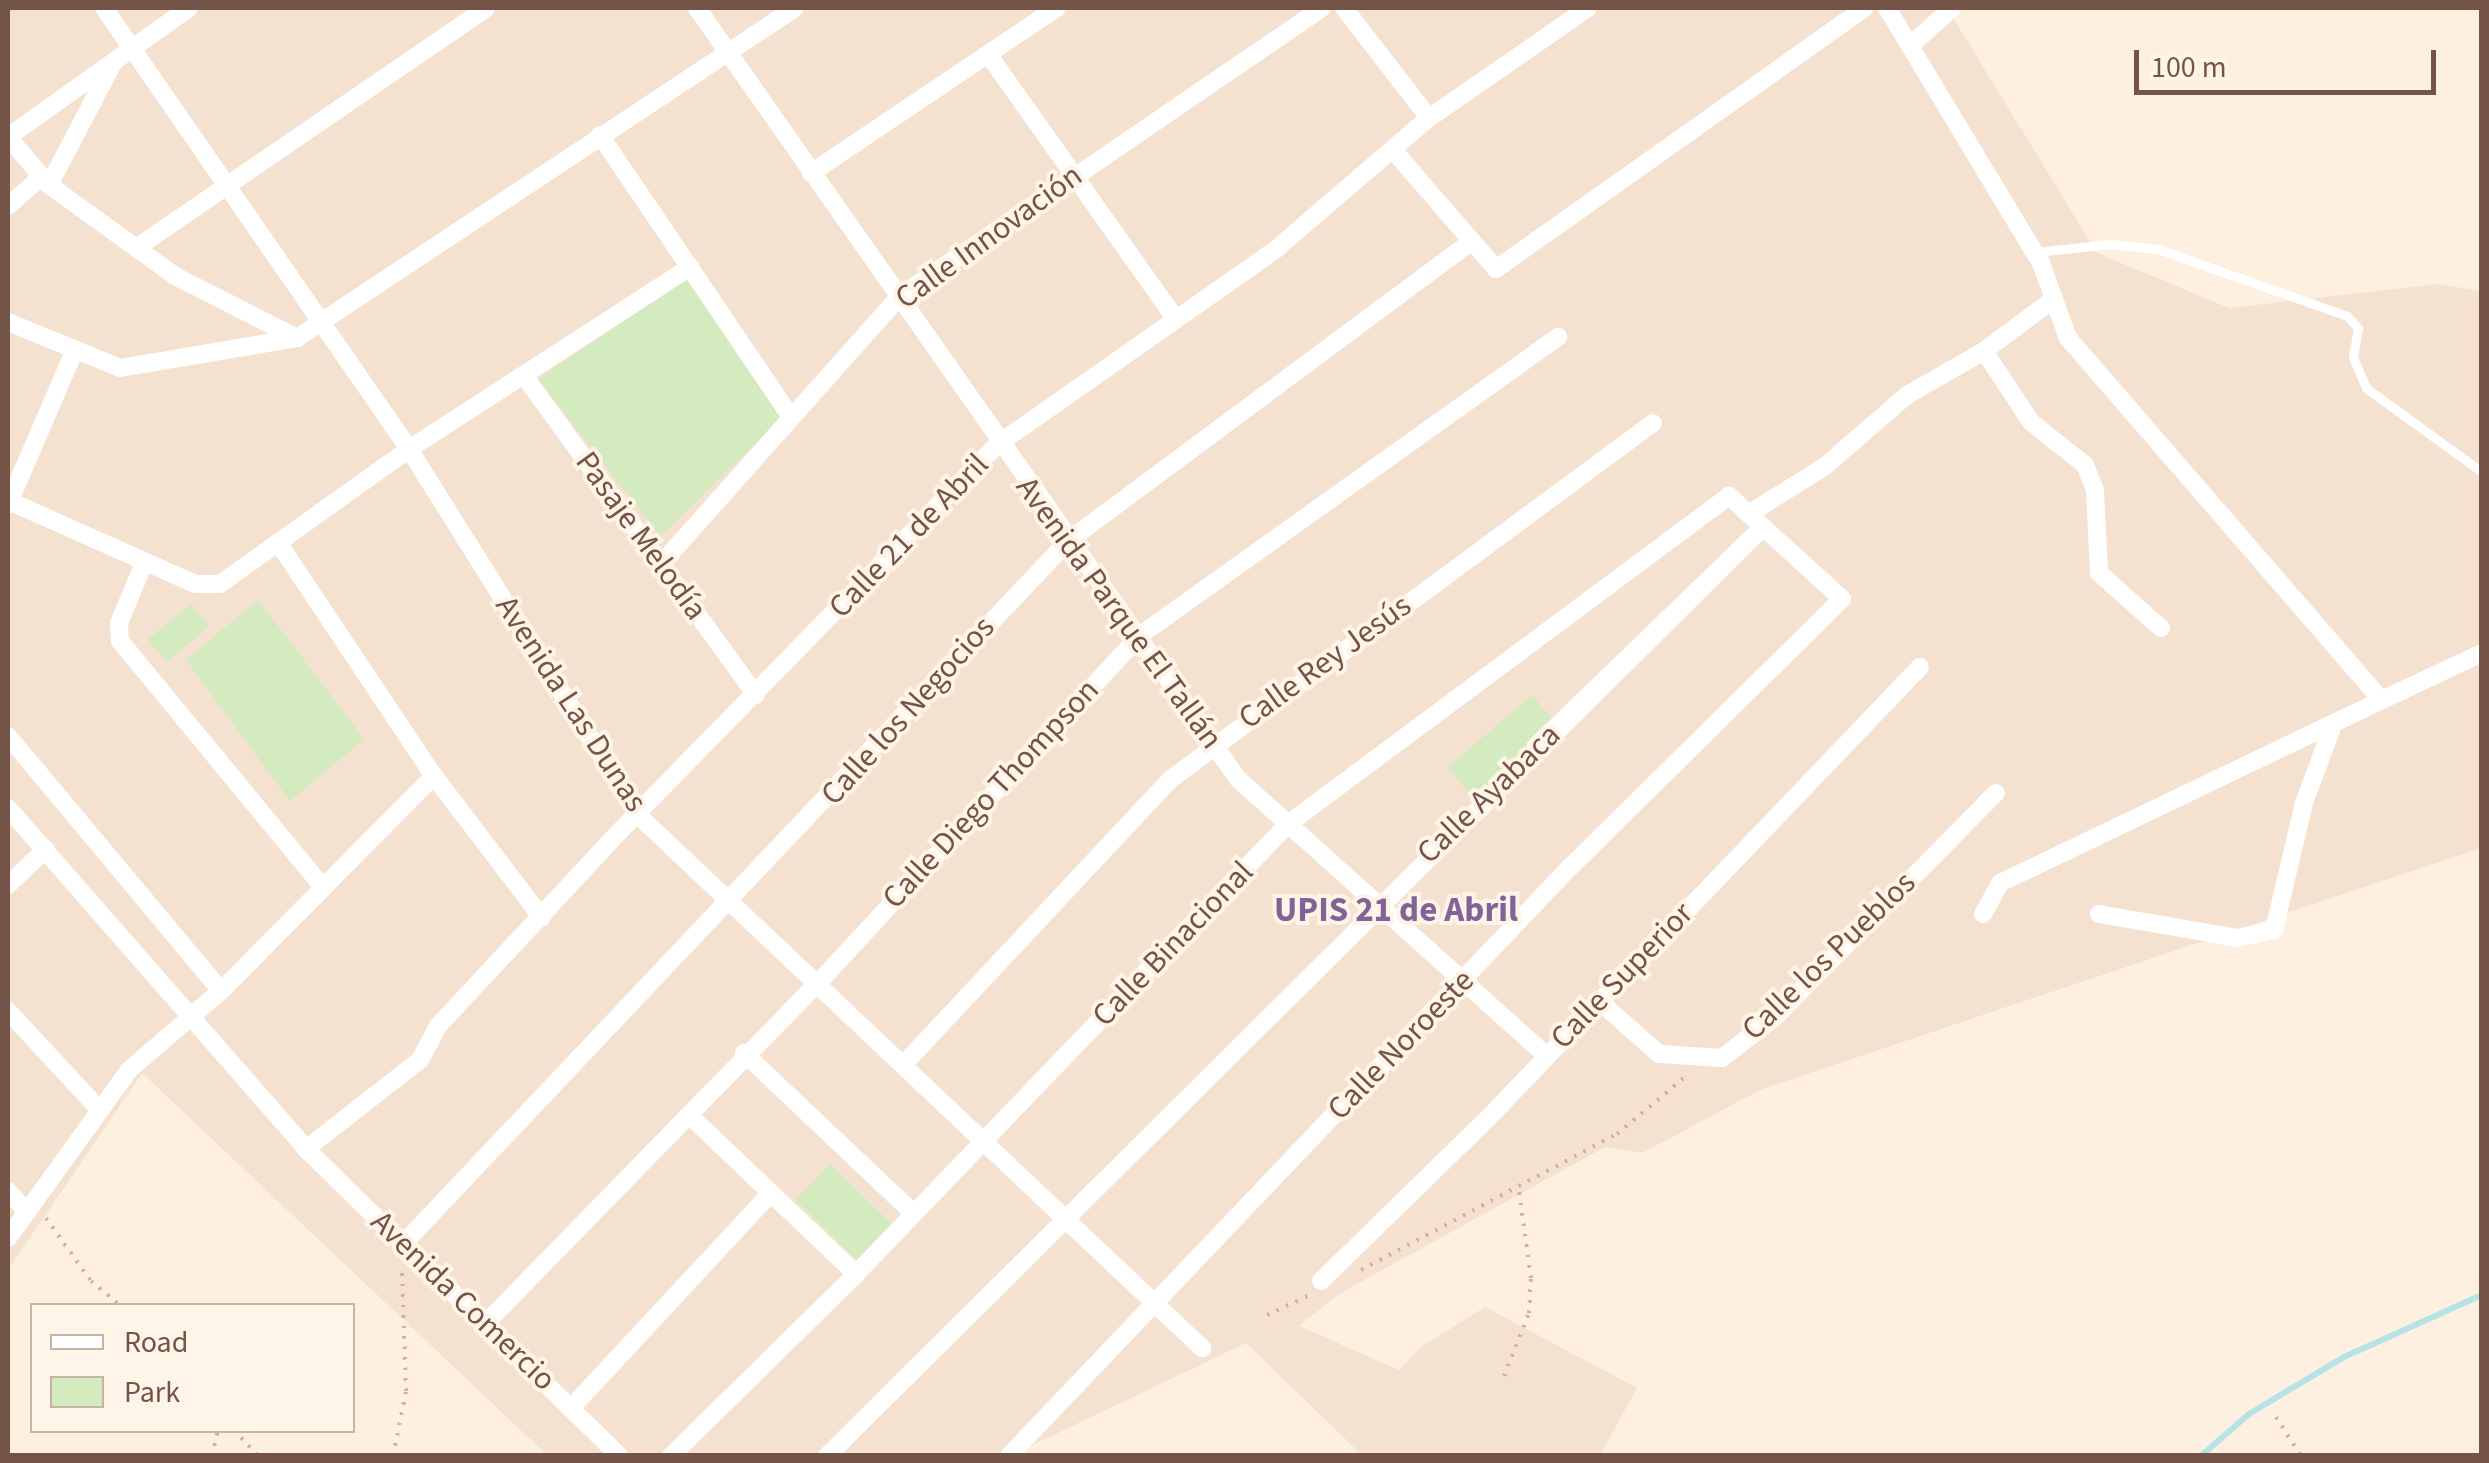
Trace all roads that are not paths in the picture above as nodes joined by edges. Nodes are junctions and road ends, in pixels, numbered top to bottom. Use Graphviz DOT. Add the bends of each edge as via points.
graph roads {
  1 [pos="104,8"];
  2 [pos="188,8"];
  3 [pos="486,8"];
  4 [pos="697,8"];
  5 [pos="795,8"];
  6 [pos="1056,8"];
  7 [pos="1322,8"];
  8 [pos="1344,8"];
  9 [pos="1588,8"];
  10 [pos="1864,8"];
  11 [pos="1887,8"];
  12 [pos="1952,8"];
  13 [pos="1910,46"];
  14 [pos="124,51"];
  15 [pos="728,54"];
  16 [pos="988,54"];
  17 [pos="1429,118"];
  18 [pos="600,136"];
  19 [pos="8,137"];
  20 [pos="1394,150"];
  21 [pos="811,173"];
  22 [pos="1070,178"];
  23 [pos="45,181"];
  24 [pos="226,183"];
  25 [pos="8,206"];
  26 [pos="1469,243"];
  27 [pos="136,248"];
  28 [pos="2034,252"];
  29 [pos="690,268"];
  30 [pos="899,297"];
  31 [pos="2051,301"];
  32 [pos="1174,317"];
  33 [pos="322,320"];
  34 [pos="8,322"];
  35 [pos="1558,336"];
  36 [pos="298,338"];
  37 [pos="1984,351"];
  38 [pos="74,352"];
  39 [pos="525,377"];
  40 [pos="789,414"];
  41 [pos="1653,423"];
  42 [pos="998,444"];
  43 [pos="409,449"];
  44 [pos="2482,472"];
  45 [pos="8,503"];
  46 [pos="1759,519"];
  47 [pos="1068,541"];
  48 [pos="279,544"];
  49 [pos="144,563"];
  50 [pos="662,563"];
  51 [pos="2161,628"];
  52 [pos="1139,636"];
  53 [pos="2482,654"];
  54 [pos="1920,667"];
  55 [pos="756,695"];
  56 [pos="2382,700"];
  57 [pos="2333,725"];
  58 [pos="8,736"];
  59 [pos="1212,745"];
  60 [pos="1535,746"];
  61 [pos="434,776"];
  62 [pos="1996,793"];
  63 [pos="8,808"];
  64 [pos="639,816"];
  65 [pos="1288,824"];
  66 [pos="46,849"];
  67 [pos="8,885"];
  68 [pos="322,887"];
  69 [pos="733,902"];
  70 [pos="1379,902"];
  71 [pos="1982,914"];
  72 [pos="2100,914"];
  73 [pos="542,918"];
  74 [pos="1464,980"];
  75 [pos="818,982"];
  76 [pos="221,991"];
  77 [pos="1598,1000"];
  78 [pos="8,1011"];
  79 [pos="194,1015"];
  80 [pos="744,1053"];
  81 [pos="1546,1054"];
  82 [pos="903,1066"];
  83 [pos="97,1108"];
  84 [pos="689,1115"];
  85 [pos="984,1143"];
  86 [pos="306,1148"];
  87 [pos="8,1191"];
  88 [pos="771,1193"];
  89 [pos="30,1208"];
  90 [pos="913,1214"];
  91 [pos="1064,1218"];
  92 [pos="8,1238"];
  93 [pos="404,1243"];
  94 [pos="856,1274"];
  95 [pos="1320,1285"];
  96 [pos="1154,1303"];
  97 [pos="486,1324"];
  98 [pos="1202,1348"];
  99 [pos="572,1406"];
  100 [pos="619,1456"];
  101 [pos="672,1456"];
  102 [pos="827,1456"];
  103 [pos="1009,1456"];
  1 -- 14 [label="street, Avenida Las Dunas"];
  2 -- 14 [label="street"];
  3 -- 24 [label="street"];
  4 -- 15 [label="street, Avenida Parque El Tallán"];
  5 -- 15 [label="street"];
  6 -- 16 [label="street"];
  7 -- 22 [label="street, Calle Innovación"];
  8 -- 17 [label="street"];
  9 -- 17 [label="street, Calle 21 de Abril"];
  10 -- 26 [label="street" via="1496,269"];
  11 -- 13 [label="street"];
  12 -- 13 [label="street"];
  13 -- 28 [label="street"];
  14 -- 19 [label="street"];
  14 -- 23 [label="street"];
  14 -- 24 [label="street, Avenida Las Dunas"];
  15 -- 18 [label="street"];
  15 -- 21 [label="street, Avenida Parque El Tallán"];
  16 -- 21 [label="street"];
  16 -- 22 [label="street"];
  17 -- 20 [label="street, Calle 21 de Abril"];
  18 -- 29 [label="street"];
  18 -- 33 [label="street"];
  19 -- 23 [label="street"];
  20 -- 26 [label="street"];
  20 -- 32 [label="street, Calle 21 de Abril" via="1276,249"];
  21 -- 30 [label="street, Avenida Parque El Tallán"];
  22 -- 30 [label="street, Calle Innovación"];
  22 -- 32 [label="street"];
  23 -- 25 [label="street"];
  23 -- 27 [label="street"];
  24 -- 27 [label="street"];
  24 -- 33 [label="street, Avenida Las Dunas"];
  26 -- 47 [label="street, Calle los Negocios"];
  27 -- 36 [label="street" via="175,276"];
  28 -- 31 [label="street"];
  28 -- 44 [label="lane" via="2111,244 2158,249 2347,316 2358,328 2353,357 2366,388"];
  29 -- 39 [label="street"];
  29 -- 40 [label="street"];
  30 -- 40 [label="street, Calle Innovación"];
  30 -- 42 [label="street, Avenida Parque El Tallán"];
  31 -- 37 [label="street"];
  31 -- 56 [label="street" via="2068,338"];
  32 -- 42 [label="street, Calle 21 de Abril"];
  33 -- 36 [label="street"];
  33 -- 43 [label="street, Avenida Las Dunas"];
  34 -- 38 [label="street"];
  35 -- 52 [label="street, Calle Diego Thompson"];
  36 -- 38 [label="street" via="120,368"];
  37 -- 46 [label="street" via="1907,395"];
  37 -- 51 [label="street" via="2031,422 2085,465 2095,490 2098,572"];
  38 -- 45 [label="street"];
  39 -- 43 [label="street"];
  39 -- 50 [label="street, Pasaje Melodía"];
  40 -- 50 [label="street, Calle Innovación"];
  41 -- 59 [label="street, Calle Rey Jesús"];
  42 -- 47 [label="street, Avenida Parque El Tallán"];
  42 -- 55 [label="street, Calle 21 de Abril"];
  43 -- 48 [label="street"];
  43 -- 64 [label="street, Avenida Las Dunas"];
  45 -- 49 [label="street"];
  46 -- 60 [label="street, Calle Ayabaca"];
  46 -- 65 [label="street, Calle Binacional" via="1730,496"];
  46 -- 70 [label="street, Calle Ayabaca"];
  46 -- 74 [label="street, Calle Noroeste" via="1842,598"];
  47 -- 52 [label="street, Avenida Parque El Tallán"];
  47 -- 69 [label="street, Calle los Negocios"];
  48 -- 49 [label="street" via="208,586"];
  48 -- 61 [label="street"];
  49 -- 68 [label="street" via="118,622 120,641"];
  50 -- 55 [label="street, Pasaje Melodía"];
  52 -- 59 [label="street, Avenida Parque El Tallán"];
  52 -- 75 [label="street, Calle Diego Thompson"];
  53 -- 56 [label="street"];
  54 -- 77 [label="street, Calle Superior"];
  55 -- 64 [label="street, Calle 21 de Abril"];
  56 -- 57 [label="street"];
  57 -- 71 [label="street" via="2000,883"];
  57 -- 72 [label="street" via="2304,803 2274,930 2238,938"];
  58 -- 76 [label="street"];
  59 -- 65 [label="street, Avenida Parque El Tallán"];
  59 -- 82 [label="street, Calle Rey Jesús" via="1171,779"];
  61 -- 68 [label="street"];
  61 -- 73 [label="street"];
  62 -- 77 [label="street, Calle los Pueblos" via="1774,1018 1722,1058 1659,1054"];
  63 -- 66 [label="street, Avenida Comercio"];
  64 -- 69 [label="street, Avenida Las Dunas"];
  64 -- 73 [label="street, Calle 21 de Abril"];
  65 -- 70 [label="street, Avenida Parque El Tallán"];
  65 -- 85 [label="street, Calle Binacional"];
  66 -- 67 [label="street"];
  66 -- 79 [label="street, Avenida Comercio"];
  68 -- 76 [label="street"];
  69 -- 75 [label="street, Avenida Las Dunas"];
  69 -- 93 [label="street, Calle los Negocios"];
  70 -- 74 [label="street, Avenida Parque El Tallán"];
  70 -- 91 [label="street, Calle Ayabaca"];
  73 -- 86 [label="street, Calle 21 de Abril" via="438,1026 420,1060"];
  74 -- 81 [label="street, Avenida Parque El Tallán"];
  74 -- 96 [label="street, Calle Noroeste"];
  75 -- 80 [label="street, Calle Diego Thompson"];
  75 -- 82 [label="street, Avenida Las Dunas"];
  76 -- 79 [label="street"];
  77 -- 81 [label="street, Calle Superior"];
  78 -- 83 [label="street"];
  79 -- 83 [label="street"];
  79 -- 86 [label="street, Avenida Comercio"];
  80 -- 84 [label="street, Calle Diego Thompson"];
  80 -- 90 [label="street"];
  81 -- 95 [label="street, Calle Superior"];
  82 -- 85 [label="street, Avenida Las Dunas"];
  83 -- 89 [label="street"];
  84 -- 88 [label="street"];
  84 -- 97 [label="street, Calle Diego Thompson"];
  85 -- 90 [label="street, Calle Binacional"];
  85 -- 91 [label="street, Avenida Las Dunas"];
  86 -- 93 [label="street, Avenida Comercio"];
  87 -- 89 [label="street"];
  88 -- 94 [label="street"];
  88 -- 99 [label="street"];
  89 -- 92 [label="street"];
  90 -- 94 [label="street, Calle Binacional"];
  91 -- 96 [label="street, Avenida Las Dunas"];
  91 -- 102 [label="street, Calle Ayabaca"];
  93 -- 97 [label="street, Avenida Comercio"];
  94 -- 101 [label="street, Calle Binacional"];
  96 -- 98 [label="street, Avenida Las Dunas"];
  96 -- 103 [label="street, Calle Noroeste"];
  97 -- 99 [label="street, Avenida Comercio"];
  99 -- 100 [label="street, Avenida Comercio"];
}
